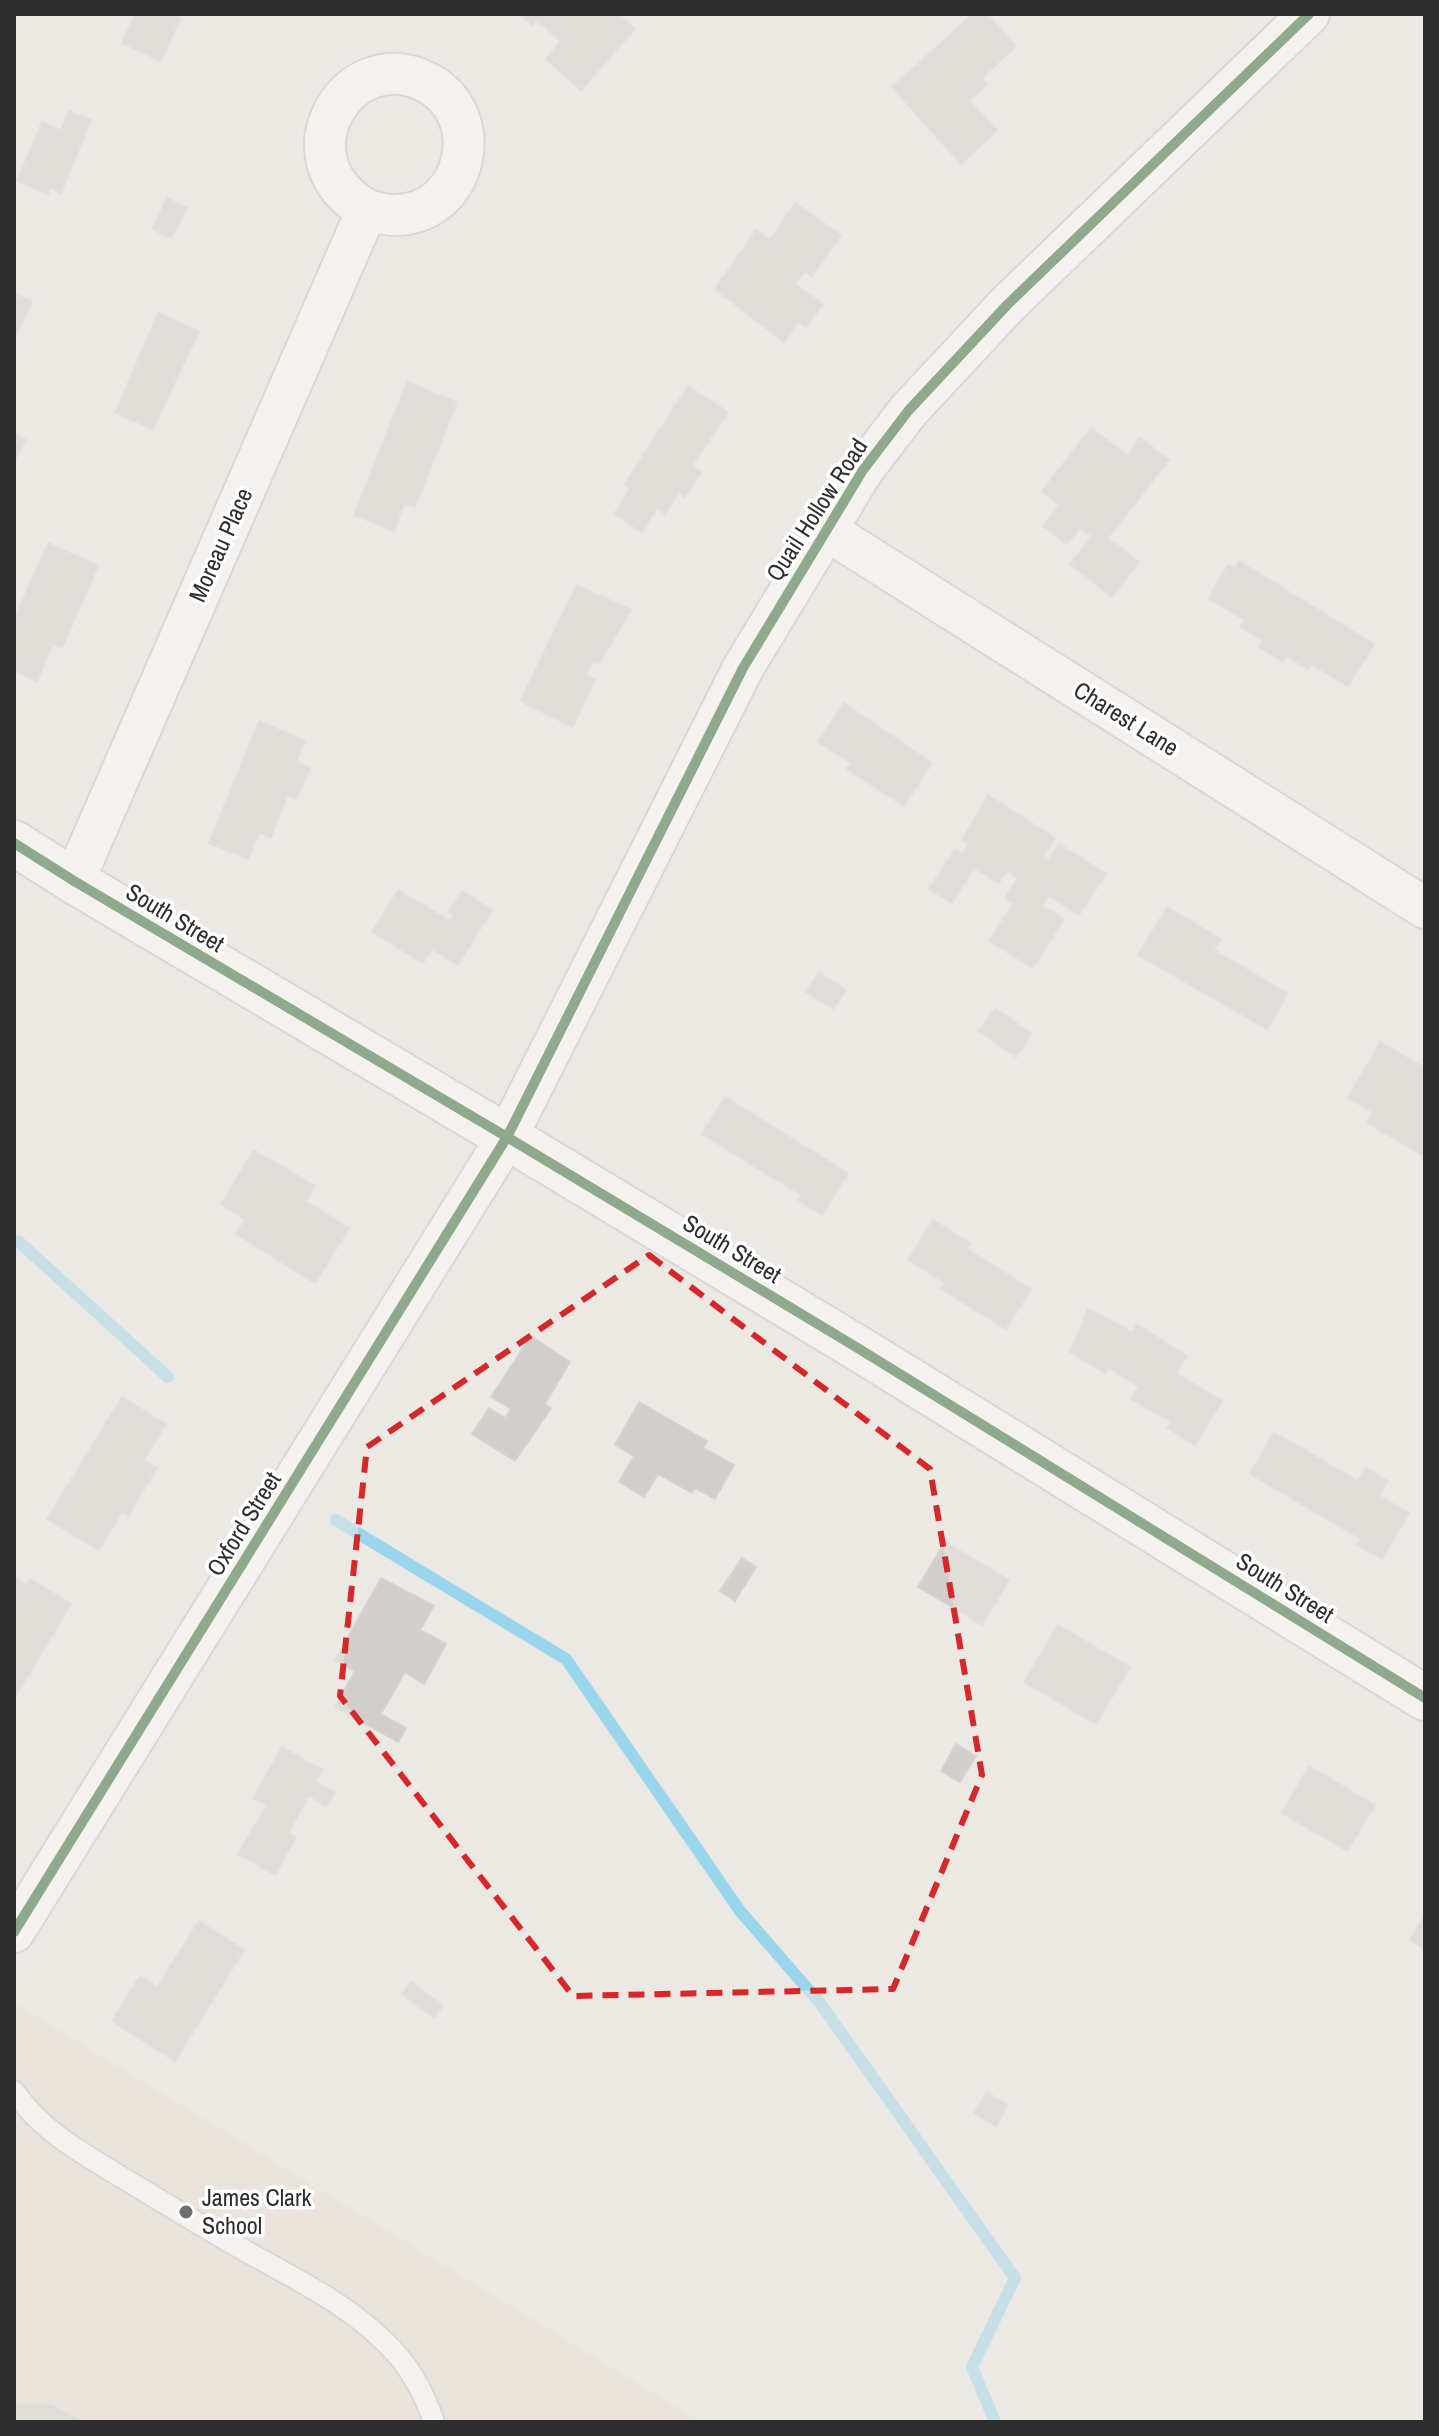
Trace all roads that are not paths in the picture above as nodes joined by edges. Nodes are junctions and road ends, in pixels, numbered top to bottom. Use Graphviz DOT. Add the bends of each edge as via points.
graph roads {
  1 [pos="1309,14"];
  2 [pos="367,210"];
  3 [pos="826,530"];
  4 [pos="17,850"];
  5 [pos="74,881"];
  6 [pos="1425,908"];
  7 [pos="507,1137"];
  8 [pos="1425,1698"];
  9 [pos="14,1932"];
  10 [pos="14,2091"];
  11 [pos="434,2422"];
  1 -- 3 [label="street, Quail Hollow Road" via="989,324 904,417"];
  2 -- 5 [label="street, Moreau Place"];
  3 -- 6 [label="street, Charest Lane"];
  3 -- 7 [label="street, Quail Hollow Road" via="743,668"];
  4 -- 5 [label="street, South Street"];
  5 -- 7 [label="street, South Street"];
  7 -- 8 [label="street, South Street"];
  7 -- 9 [label="street, Oxford Street"];
  10 -- 11 [label="lane" via="65,2143 370,2328 404,2362"];
}
